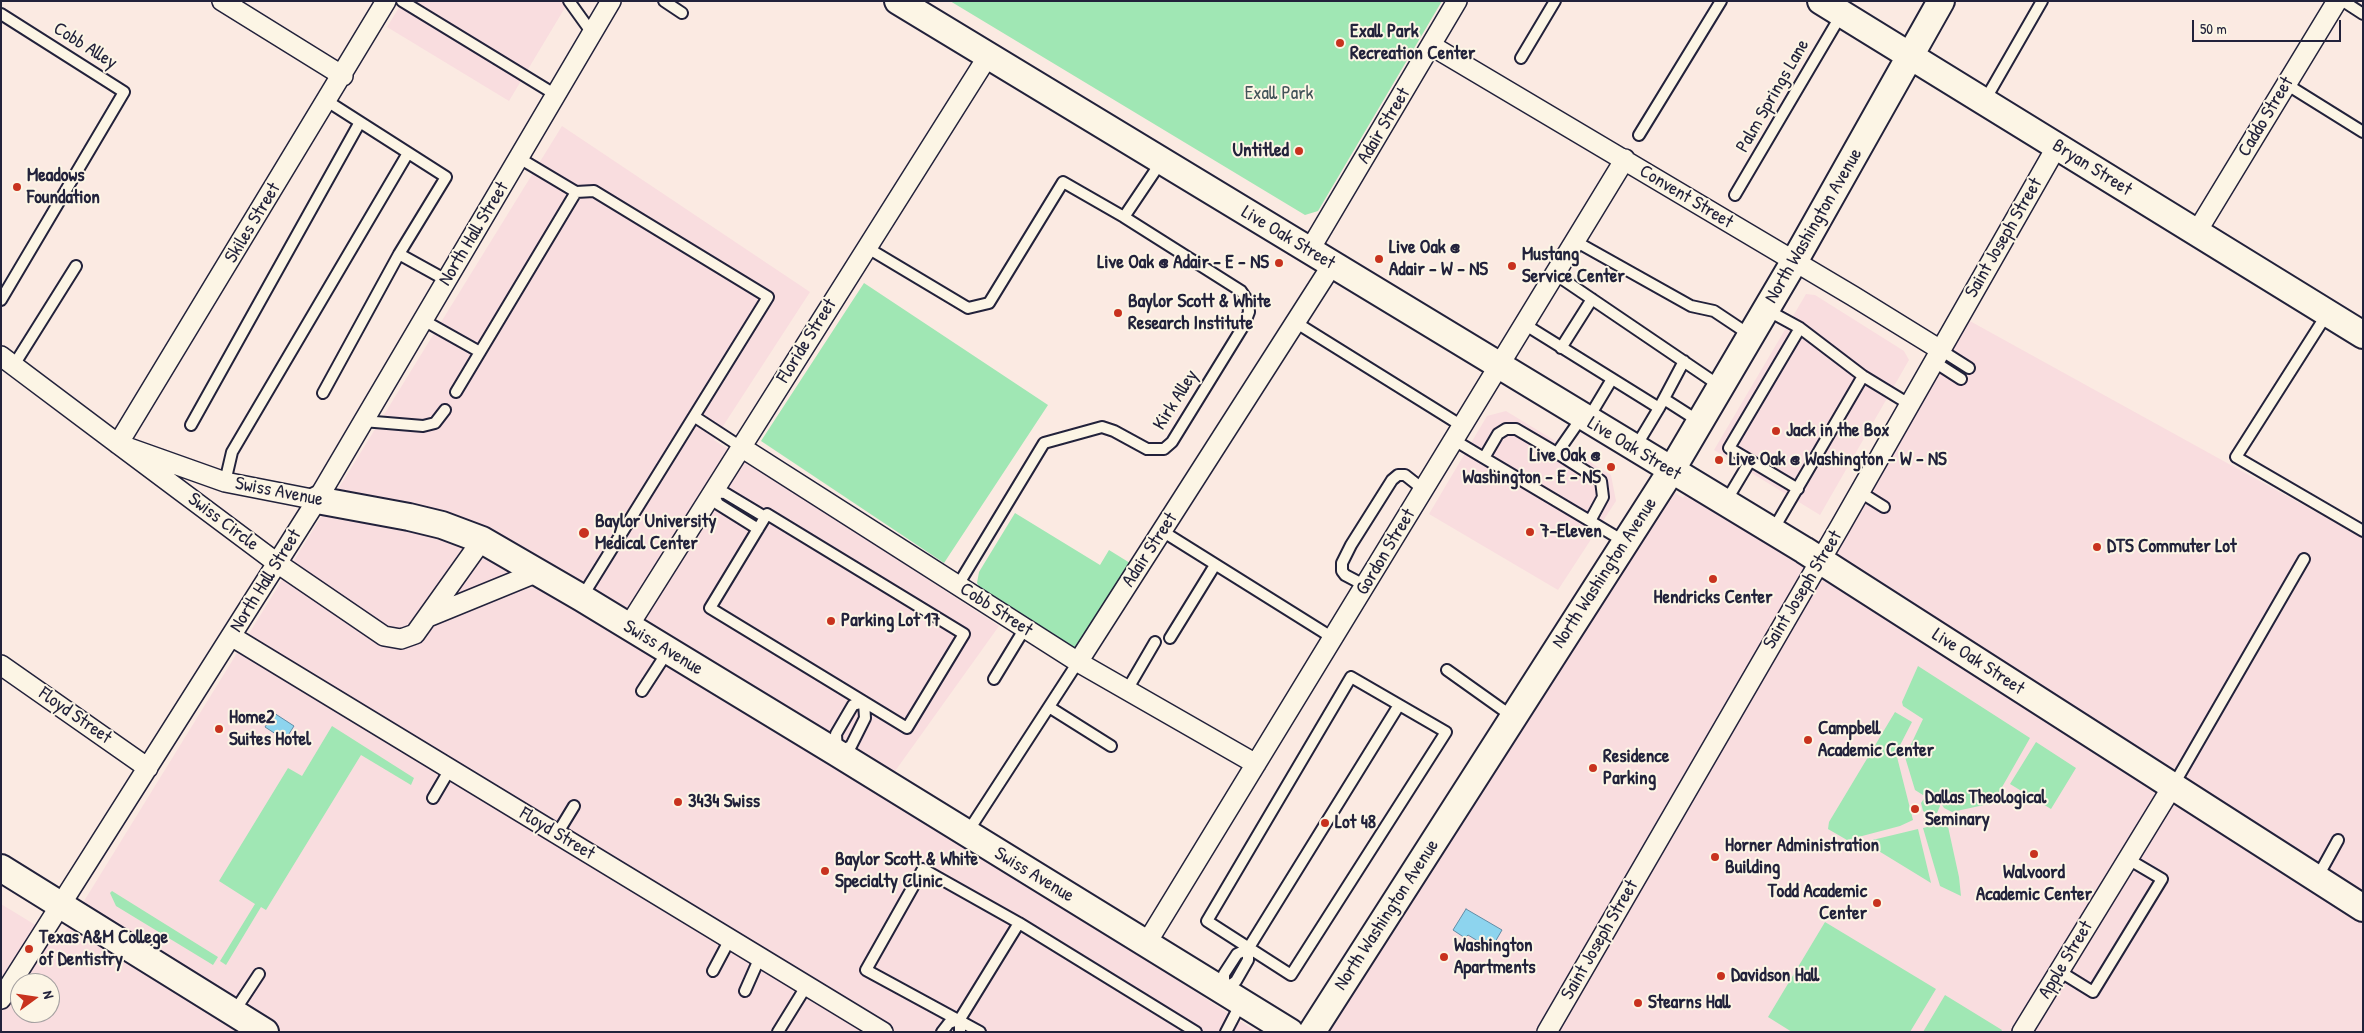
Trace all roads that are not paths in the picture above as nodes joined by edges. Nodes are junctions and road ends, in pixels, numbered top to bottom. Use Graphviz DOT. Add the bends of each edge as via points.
graph roads {
  1 [pos="222,1"];
  2 [pos="386,1"];
  3 [pos="417,1"];
  4 [pos="569,1"];
  5 [pos="611,1"];
  6 [pos="664,1"];
  7 [pos="898,1"];
  8 [pos="1457,1"];
  9 [pos="1555,1"];
  10 [pos="1721,1"];
  11 [pos="1942,1"];
  12 [pos="2042,1"];
  13 [pos="2337,1"];
  14 [pos="2343,1"];
  15 [pos="404,2"];
  16 [pos="1831,8"];
  17 [pos="682,12"];
  18 [pos="1,14"];
  19 [pos="2363,14"];
  20 [pos="592,33"];
  21 [pos="1432,46"];
  22 [pos="988,56"];
  23 [pos="1910,57"];
  24 [pos="1521,58"];
  25 [pos="343,76"];
  26 [pos="2286,84"];
  27 [pos="556,95"];
  28 [pos="327,101"];
  29 [pos="1984,102"];
  30 [pos="360,122"];
  31 [pos="2363,132"];
  32 [pos="1639,136"];
  33 [pos="2057,146"];
  34 [pos="408,153"];
  35 [pos="519,158"];
  36 [pos="1625,160"];
  37 [pos="1161,162"];
  38 [pos="576,192"];
  39 [pos="1735,195"];
  40 [pos="1124,217"];
  41 [pos="2196,233"];
  42 [pos="1575,241"];
  43 [pos="866,247"];
  44 [pos="1309,251"];
  45 [pos="399,254"];
  46 [pos="1794,262"];
  47 [pos="1332,265"];
  48 [pos="76,266"];
  49 [pos="1555,274"];
  50 [pos="446,280"];
  51 [pos="1592,299"];
  52 [pos="1,300"];
  53 [pos="1766,309"];
  54 [pos="2327,313"];
  55 [pos="423,320"];
  56 [pos="1295,322"];
  57 [pos="1524,324"];
  58 [pos="1800,328"];
  59 [pos="2363,335"];
  60 [pos="1750,336"];
  61 [pos="1561,348"];
  62 [pos="480,352"];
  63 [pos="1936,355"];
  64 [pos="8,360"];
  65 [pos="1684,361"];
  66 [pos="1499,366"];
  67 [pos="1969,368"];
  68 [pos="1863,376"];
  69 [pos="1612,379"];
  70 [pos="1962,379"];
  71 [pos="1721,386"];
  72 [pos="323,392"];
  73 [pos="456,392"];
  74 [pos="1661,404"];
  75 [pos="1909,404"];
  76 [pos="444,410"];
  77 [pos="695,417"];
  78 [pos="1585,418"];
  79 [pos="363,421"];
  80 [pos="1700,423"];
  81 [pos="191,425"];
  82 [pos="1458,433"];
  83 [pos="118,444"];
  84 [pos="741,447"];
  85 [pos="1635,448"];
  86 [pos="1557,453"];
  87 [pos="1484,458"];
  88 [pos="1750,461"];
  89 [pos="1671,471"];
  90 [pos="225,482"];
  91 [pos="1798,489"];
  92 [pos="1424,490"];
  93 [pos="712,492"];
  94 [pos="1860,492"];
  95 [pos="317,500"];
  96 [pos="1725,504"];
  97 [pos="1884,506"];
  98 [pos="765,517"];
  99 [pos="1590,521"];
  100 [pos="758,529"];
  101 [pos="1162,531"];
  102 [pos="1772,531"];
  103 [pos="2363,531"];
  104 [pos="482,540"];
  105 [pos="1625,542"];
  106 [pos="2304,559"];
  107 [pos="1820,560"];
  108 [pos="277,563"];
  109 [pos="1216,565"];
  110 [pos="538,572"];
  111 [pos="958,585"];
  112 [pos="1366,586"];
  113 [pos="582,598"];
  114 [pos="428,617"];
  115 [pos="628,627"];
  116 [pos="1024,628"];
  117 [pos="231,636"];
  118 [pos="1170,638"];
  119 [pos="1333,638"];
  120 [pos="1155,642"];
  121 [pos="668,651"];
  122 [pos="1078,662"];
  123 [pos="1,665"];
  124 [pos="1448,670"];
  125 [pos="994,679"];
  126 [pos="1127,690"];
  127 [pos="642,692"];
  128 [pos="864,702"];
  129 [pos="1399,705"];
  130 [pos="1049,707"];
  131 [pos="1513,717"];
  132 [pos="1111,746"];
  133 [pos="837,753"];
  134 [pos="1256,764"];
  135 [pos="148,768"];
  136 [pos="450,769"];
  137 [pos="2172,787"];
  138 [pos="433,798"];
  139 [pos="574,806"];
  140 [pos="557,834"];
  141 [pos="967,834"];
  142 [pos="2338,840"];
  143 [pos="2128,859"];
  144 [pos="1,868"];
  145 [pos="2316,879"];
  146 [pos="60,906"];
  147 [pos="2363,908"];
  148 [pos="1019,923"];
  149 [pos="730,939"];
  150 [pos="1146,944"];
  151 [pos="1248,949"];
  152 [pos="760,957"];
  153 [pos="713,971"];
  154 [pos="2059,971"];
  155 [pos="258,974"];
  156 [pos="807,985"];
  157 [pos="745,991"];
  158 [pos="1232,996"];
  159 [pos="1,999"];
  160 [pos="234,1012"];
  161 [pos="960,1019"];
  162 [pos="265,1032"];
  163 [pos="778,1032"];
  164 [pos="884,1032"];
  165 [pos="942,1032"];
  166 [pos="960,1032"];
  167 [pos="980,1032"];
  168 [pos="1196,1032"];
  169 [pos="1226,1032"];
  170 [pos="1290,1032"];
  171 [pos="1312,1032"];
  172 [pos="1547,1032"];
  173 [pos="2022,1032"];
  1 -- 25 [label="street"];
  2 -- 25 [label="street, Skiles Street"];
  3 -- 15 [label="lane"];
  4 -- 20 [label="lane"];
  5 -- 20 [label="street, North Hall Street"];
  6 -- 17 [label="lane"];
  7 -- 22 [label="street, Live Oak Street"];
  8 -- 21 [label="street, Adair Street"];
  9 -- 24 [label="lane"];
  10 -- 32 [label="lane"];
  11 -- 23 [label="street, North Washington Avenue"];
  12 -- 29 [label="lane"];
  13 -- 26 [label="street, Caddo Street"];
  14 -- 19 [label="lane"];
  15 -- 27 [label="lane"];
  16 -- 23 [label="street, Bryan Street"];
  16 -- 39 [label="lane, Palm Springs Lane"];
  18 -- 52 [label="lane, Cobb Alley" via="124,92"];
  20 -- 27 [label="street, North Hall Street"];
  21 -- 36 [label="street, Convent Street"];
  21 -- 44 [label="street, Adair Street"];
  22 -- 37 [label="street, Live Oak Street"];
  22 -- 43 [label="street, Floride Street"];
  23 -- 29 [label="street, Bryan Street"];
  23 -- 46 [label="street, North Washington Avenue"];
  25 -- 28 [label="street, Skiles Street"];
  26 -- 31 [label="lane"];
  26 -- 41 [label="street, Caddo Street"];
  27 -- 35 [label="street, North Hall Street"];
  28 -- 30 [label="lane"];
  28 -- 83 [label="street, Skiles Street"];
  29 -- 33 [label="street, Bryan Street"];
  30 -- 34 [label="lane"];
  30 -- 81 [label="lane"];
  33 -- 41 [label="street, Bryan Street"];
  33 -- 63 [label="street, Saint Joseph Street"];
  34 -- 45 [label="lane" via="446,177"];
  34 -- 90 [label="lane" via="232,452"];
  35 -- 38 [label="lane"];
  35 -- 50 [label="street, North Hall Street"];
  36 -- 42 [label="street, Gordon Street"];
  36 -- 46 [label="street, Convent Street"];
  37 -- 40 [label="lane"];
  37 -- 44 [label="street, Live Oak Street"];
  38 -- 62 [label="lane"];
  38 -- 77 [label="lane" via="594,191 768,297"];
  40 -- 43 [label="lane" via="1063,182 988,303 968,308"];
  40 -- 111 [label="lane, Kirk Alley" via="1242,291 1248,301 1249,312 1244,325 1172,442 1164,449 1147,449 1102,427 1044,443"];
  41 -- 54 [label="street, Bryan Street"];
  42 -- 49 [label="street, Gordon Street"];
  42 -- 60 [label="lane" via="1691,306 1714,311"];
  43 -- 84 [label="street, Floride Street"];
  44 -- 47 [label="street, Live Oak Street"];
  45 -- 50 [label="lane"];
  45 -- 72 [label="lane"];
  46 -- 53 [label="street, North Washington Avenue"];
  46 -- 63 [label="street, Convent Street"];
  47 -- 56 [label="street, Adair Street"];
  47 -- 66 [label="street, Live Oak Street"];
  48 -- 64 [label="lane"];
  49 -- 51 [label="lane"];
  49 -- 57 [label="street, Gordon Street"];
  50 -- 55 [label="street, North Hall Street"];
  51 -- 61 [label="lane"];
  51 -- 65 [label="lane"];
  53 -- 58 [label="lane"];
  53 -- 60 [label="street, North Washington Avenue"];
  54 -- 59 [label="street, Bryan Street"];
  54 -- 103 [label="lane" via="2236,457"];
  55 -- 62 [label="lane"];
  55 -- 79 [label="street, North Hall Street"];
  56 -- 82 [label="lane"];
  56 -- 101 [label="street, Adair Street"];
  57 -- 61 [label="lane"];
  57 -- 66 [label="street, Gordon Street"];
  58 -- 68 [label="lane"];
  58 -- 88 [label="lane" via="1728,448"];
  60 -- 71 [label="street, North Washington Avenue"];
  61 -- 69 [label="lane"];
  62 -- 73 [label="lane"];
  63 -- 67 [label="lane"];
  63 -- 70 [label="lane"];
  63 -- 75 [label="street, Saint Joseph Street"];
  64 -- 83 [label="street, Swiss Avenue"];
  65 -- 71 [label="lane"];
  65 -- 74 [label="lane"];
  66 -- 78 [label="street, Live Oak Street"];
  66 -- 82 [label="street, Gordon Street"];
  68 -- 75 [label="lane"];
  68 -- 91 [label="lane"];
  69 -- 74 [label="lane"];
  69 -- 78 [label="lane"];
  71 -- 80 [label="street, North Washington Avenue"];
  74 -- 80 [label="lane"];
  74 -- 85 [label="lane"];
  75 -- 94 [label="street, Saint Joseph Street"];
  76 -- 79 [label="lane" via="435,423 423,426"];
  77 -- 84 [label="lane"];
  77 -- 113 [label="lane"];
  78 -- 85 [label="street, Live Oak Street"];
  78 -- 86 [label="lane"];
  79 -- 95 [label="street, North Hall Street"];
  80 -- 89 [label="street, North Washington Avenue"];
  82 -- 87 [label="lane"];
  82 -- 92 [label="street, Gordon Street"];
  83 -- 90 [label="street, Swiss Avenue"];
  83 -- 108 [label="street, Swiss Circle"];
  84 -- 93 [label="street, Floride Street"];
  84 -- 111 [label="street, Cobb Street"];
  85 -- 89 [label="street, Live Oak Street"];
  86 -- 87 [label="lane" via="1516,428 1498,434"];
  86 -- 99 [label="lane" via="1601,481 1603,497"];
  87 -- 99 [label="lane"];
  88 -- 91 [label="lane"];
  88 -- 96 [label="lane"];
  89 -- 96 [label="street, Live Oak Street"];
  89 -- 105 [label="street, North Washington Avenue"];
  90 -- 95 [label="street, Swiss Avenue"];
  91 -- 102 [label="lane"];
  92 -- 112 [label="street, Gordon Street"];
  92 -- 112 [label="lane" via="1405,475 1392,480 1351,545 1342,563 1342,571 1345,576"];
  93 -- 98 [label="lane" via="725,493"];
  93 -- 100 [label="lane" via="718,504"];
  93 -- 115 [label="street, Floride Street"];
  94 -- 97 [label="lane"];
  94 -- 107 [label="street, Saint Joseph Street"];
  95 -- 104 [label="street, Swiss Avenue" via="409,517"];
  95 -- 108 [label="street, North Hall Street"];
  96 -- 102 [label="street, Live Oak Street"];
  98 -- 100 [label="lane"];
  98 -- 128 [label="lane" via="767,514 964,634 907,728"];
  99 -- 105 [label="lane"];
  100 -- 128 [label="lane" via="710,608"];
  101 -- 109 [label="lane"];
  101 -- 122 [label="street, Adair Street"];
  102 -- 107 [label="street, Live Oak Street"];
  104 -- 110 [label="street, Swiss Avenue"];
  104 -- 114 [label="street, Swiss Circle"];
  105 -- 131 [label="street, North Washington Avenue"];
  106 -- 137 [label="lane"];
  107 -- 137 [label="street, Live Oak Street"];
  107 -- 172 [label="street, Saint Joseph Street"];
  108 -- 114 [label="street, Swiss Circle" via="384,636 401,639 415,634"];
  108 -- 117 [label="street, North Hall Street"];
  109 -- 118 [label="lane"];
  109 -- 119 [label="lane"];
  110 -- 113 [label="street, Swiss Avenue"];
  110 -- 114 [label="street, Swiss Circle"];
  111 -- 116 [label="street, Cobb Street"];
  112 -- 119 [label="street, Gordon Street"];
  113 -- 115 [label="street, Swiss Avenue"];
  115 -- 121 [label="street, Swiss Avenue"];
  116 -- 122 [label="street, Cobb Street"];
  116 -- 125 [label="lane"];
  117 -- 135 [label="street, North Hall Street"];
  117 -- 136 [label="street, Floyd Street"];
  119 -- 134 [label="street, Gordon Street"];
  120 -- 126 [label="lane"];
  121 -- 127 [label="lane"];
  121 -- 133 [label="street, Swiss Avenue"];
  122 -- 126 [label="street, Cobb Street"];
  122 -- 130 [label="lane, Adair Street"];
  123 -- 135 [label="street, Floyd Street"];
  124 -- 131 [label="lane"];
  126 -- 134 [label="street, Cobb Street"];
  128 -- 133 [label="lane" via="865,718 851,746"];
  128 -- 133 [label="lane" via="853,705 838,729"];
  129 -- 151 [label="lane"];
  129 -- 151 [label="lane" via="1351,677 1207,922"];
  129 -- 151 [label="lane" via="1446,732 1291,975"];
  130 -- 132 [label="lane"];
  130 -- 141 [label="lane, Adair Street"];
  131 -- 171 [label="street, North Washington Avenue"];
  133 -- 141 [label="street, Swiss Avenue"];
  134 -- 150 [label="street, Gordon Street"];
  135 -- 146 [label="street, North Hall Street"];
  136 -- 138 [label="lane"];
  136 -- 140 [label="street, Floyd Street"];
  137 -- 143 [label="street, Apple Street"];
  137 -- 145 [label="street, Live Oak Street"];
  139 -- 140 [label="lane"];
  140 -- 149 [label="street, Floyd Street"];
  141 -- 150 [label="street, Swiss Avenue"];
  142 -- 145 [label="lane"];
  143 -- 154 [label="street, Apple Street"];
  143 -- 154 [label="lane" via="2162,880 2093,992"];
  144 -- 146 [label="street"];
  145 -- 147 [label="street, Live Oak Street"];
  146 -- 159 [label="street, North Hall Street"];
  146 -- 160 [label="street"];
  148 -- 161 [label="lane"];
  148 -- 161 [label="lane" via="923,869 866,970"];
  148 -- 168 [label="lane"];
  149 -- 152 [label="street, Floyd Street"];
  149 -- 153 [label="lane"];
  150 -- 158 [label="street, Swiss Avenue"];
  151 -- 158 [label="lane" via="1248,960"];
  152 -- 156 [label="street, Floyd Street"];
  152 -- 157 [label="lane"];
  154 -- 173 [label="street, Apple Street"];
  155 -- 160 [label="lane"];
  156 -- 163 [label="lane"];
  156 -- 164 [label="street, Floyd Street"];
  158 -- 169 [label="lane"];
  158 -- 170 [label="street, Swiss Avenue"];
  160 -- 162 [label="street"];
  161 -- 165 [label="lane" via="949,1023"];
  161 -- 166 [label="lane"];
  161 -- 167 [label="lane"];
}
